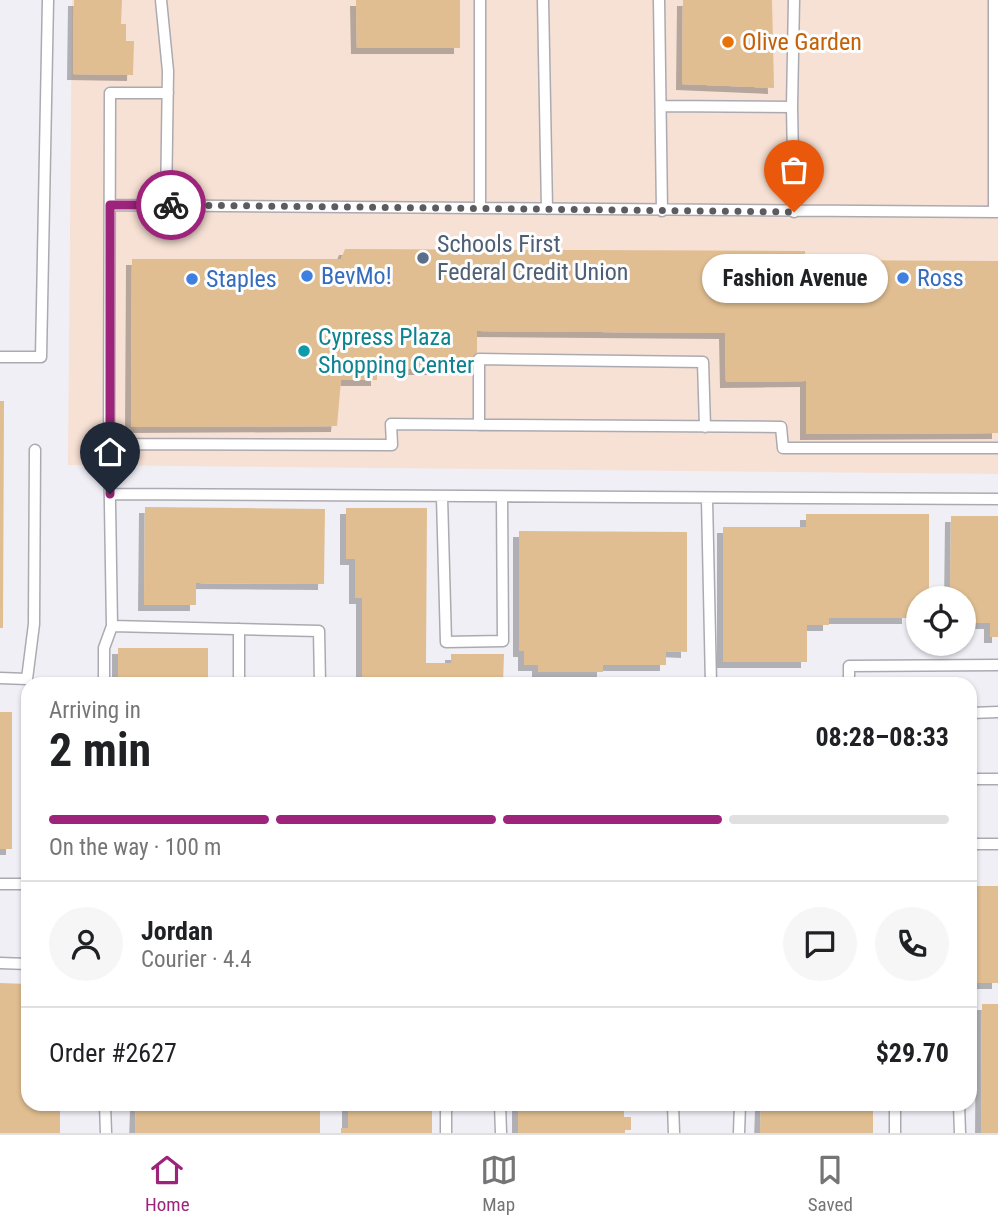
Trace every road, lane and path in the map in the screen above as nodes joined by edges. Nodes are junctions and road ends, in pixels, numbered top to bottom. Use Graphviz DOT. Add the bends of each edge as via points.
graph roads {
  1 [pos="48,0"];
  2 [pos="162,0"];
  3 [pos="480,0"];
  4 [pos="542,0"];
  5 [pos="659,0"];
  6 [pos="794,0"];
  7 [pos="994,0"];
  8 [pos="996,57"];
  9 [pos="168,93"];
  10 [pos="661,106"];
  11 [pos="792,107"];
  12 [pos="110,205"];
  13 [pos="166,205"];
  14 [pos="480,208"];
  15 [pos="547,209"];
  16 [pos="662,211"];
  17 [pos="794,212"];
  18 [pos="996,212"];
  19 [pos="0,357"];
  20 [pos="479,425"];
  21 [pos="705,427"];
  22 [pos="109,444"];
  23 [pos="998,448"];
  24 [pos="35,450"];
  25 [pos="110,494"];
  26 [pos="442,497"];
  27 [pos="502,497"];
  28 [pos="707,499"];
  29 [pos="998,499"];
  30 [pos="112,626"];
  31 [pos="239,629"];
  32 [pos="998,665"];
  33 [pos="27,677"];
  34 [pos="104,677"];
  35 [pos="239,677"];
  36 [pos="320,677"];
  37 [pos="711,677"];
  38 [pos="849,677"];
  39 [pos="0,678"];
  40 [pos="21,679"];
  41 [pos="998,712"];
  42 [pos="977,713"];
  43 [pos="977,779"];
  44 [pos="998,779"];
  45 [pos="977,844"];
  46 [pos="998,844"];
  47 [pos="0,884"];
  48 [pos="21,884"];
  49 [pos="0,963"];
  50 [pos="21,964"];
  51 [pos="105,1111"];
  52 [pos="446,1111"];
  53 [pos="500,1111"];
  54 [pos="674,1111"];
  55 [pos="740,1111"];
  56 [pos="895,1111"];
  57 [pos="959,1111"];
  58 [pos="106,1133"];
  59 [pos="446,1133"];
  60 [pos="501,1133"];
  61 [pos="674,1133"];
  62 [pos="739,1133"];
  63 [pos="895,1133"];
  64 [pos="960,1133"];
  1 -- 19 [label="lane" via="41,357"];
  2 -- 9 [label="lane"];
  3 -- 14 [label="lane"];
  4 -- 15 [label="lane"];
  5 -- 10 [label="lane"];
  6 -- 11 [label="lane"];
  7 -- 8 [label="lane"];
  8 -- 18 [label="lane"];
  9 -- 12 [label="lane" via="110,93"];
  9 -- 13 [label="lane"];
  10 -- 11 [label="lane"];
  10 -- 16 [label="lane"];
  11 -- 17 [label="lane"];
  12 -- 13 [label="lane"];
  12 -- 22 [label="lane"];
  13 -- 14 [label="lane"];
  14 -- 15 [label="lane"];
  15 -- 16 [label="lane"];
  16 -- 17 [label="lane"];
  17 -- 18 [label="lane"];
  20 -- 21 [label="lane"];
  20 -- 21 [label="lane" via="479,359 703,362"];
  20 -- 22 [label="lane" via="391,424 392,444"];
  21 -- 23 [label="lane" via="780,427 783,449"];
  22 -- 25 [label="lane"];
  24 -- 33 [label="lane" via="34,624"];
  25 -- 26 [label="lane"];
  25 -- 30 [label="lane"];
  26 -- 27 [label="lane"];
  26 -- 27 [label="lane" via="446,642 503,641"];
  27 -- 28 [label="lane"];
  28 -- 29 [label="lane"];
  28 -- 37 [label="lane"];
  30 -- 31 [label="lane"];
  30 -- 34 [label="lane" via="103,648"];
  31 -- 35 [label="lane"];
  31 -- 36 [label="lane" via="319,631"];
  32 -- 38 [label="lane" via="849,666"];
  39 -- 40 [label="lane"];
  41 -- 42 [label="lane"];
  43 -- 44 [label="lane"];
  45 -- 46 [label="lane"];
  47 -- 48 [label="lane"];
  49 -- 50 [label="lane"];
  51 -- 58 [label="lane"];
  52 -- 59 [label="lane"];
  53 -- 60 [label="lane"];
  54 -- 61 [label="lane"];
  55 -- 62 [label="lane"];
  56 -- 63 [label="lane"];
  57 -- 64 [label="lane"];
}
